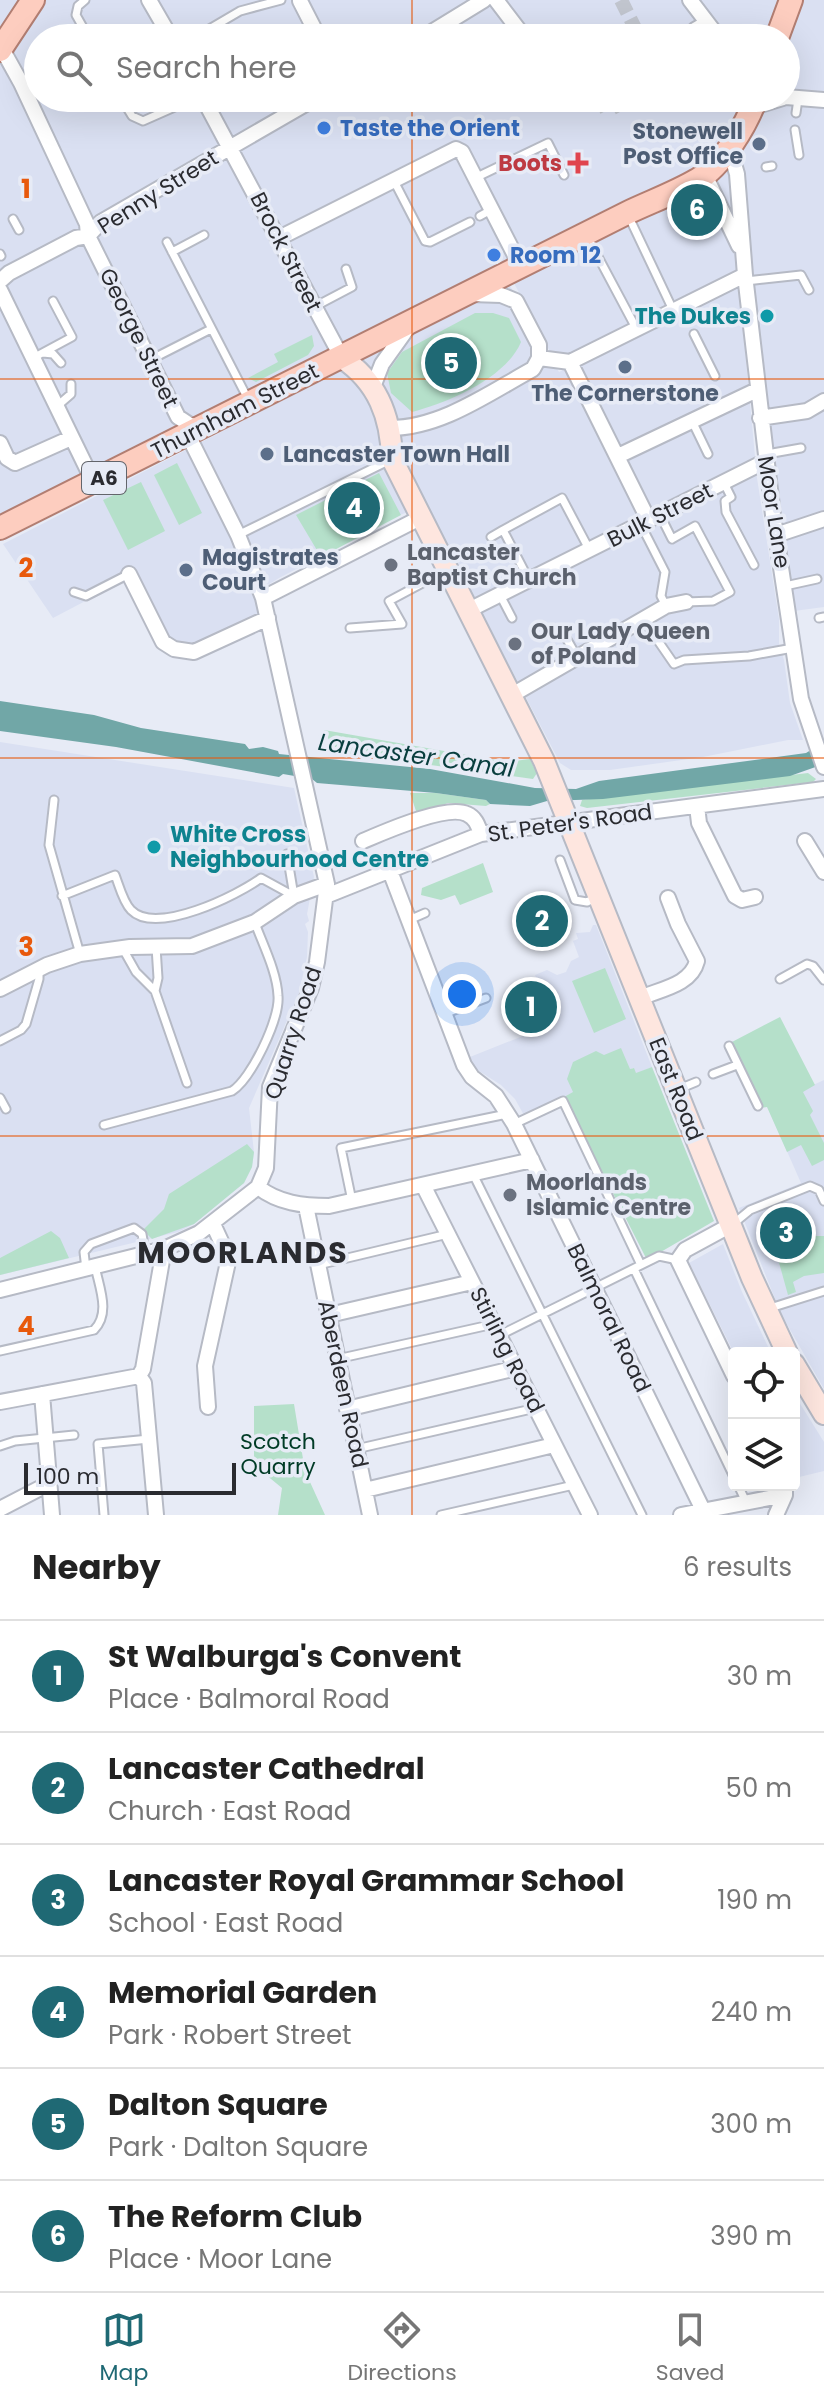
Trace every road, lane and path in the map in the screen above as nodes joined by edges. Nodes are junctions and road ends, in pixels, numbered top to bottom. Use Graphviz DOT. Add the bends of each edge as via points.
graph roads {
  1 [pos="33,0"];
  2 [pos="85,0"];
  3 [pos="149,0"];
  4 [pos="281,0"];
  5 [pos="484,0"];
  6 [pos="496,0"];
  7 [pos="690,0"];
  8 [pos="791,0"];
  9 [pos="304,2"];
  10 [pos="254,4"];
  11 [pos="81,24"];
  12 [pos="163,24"];
  13 [pos="218,24"];
  14 [pos="313,24"];
  15 [pos="445,24"];
  16 [pos="514,24"];
  17 [pos="700,24"];
  18 [pos="782,24"];
  19 [pos="0,51"];
  20 [pos="24,89"];
  21 [pos="800,97"];
  22 [pos="824,100"];
  23 [pos="35,112"];
  24 [pos="130,112"];
  25 [pos="163,112"];
  26 [pos="211,112"];
  27 [pos="292,112"];
  28 [pos="748,112"];
  29 [pos="795,130"];
  30 [pos="231,147"];
  31 [pos="729,147"];
  32 [pos="799,155"];
  33 [pos="564,175"];
  34 [pos="705,175"];
  35 [pos="475,178"];
  36 [pos="393,179"];
  37 [pos="627,213"];
  38 [pos="13,219"];
  39 [pos="470,222"];
  40 [pos="19,230"];
  41 [pos="586,234"];
  42 [pos="204,235"];
  43 [pos="88,236"];
  44 [pos="279,238"];
  45 [pos="167,242"];
  46 [pos="172,252"];
  47 [pos="743,253"];
  48 [pos="3,266"];
  49 [pos="521,267"];
  50 [pos="346,269"];
  51 [pos="745,278"];
  52 [pos="0,290"];
  53 [pos="809,290"];
  54 [pos="467,295"];
  55 [pos="53,301"];
  56 [pos="314,307"];
  57 [pos="680,311"];
  58 [pos="413,322"];
  59 [pos="636,328"];
  60 [pos="211,329"];
  61 [pos="694,334"];
  62 [pos="37,355"];
  63 [pos="342,358"];
  64 [pos="539,358"];
  65 [pos="150,360"];
  66 [pos="570,362"];
  67 [pos="61,363"];
  68 [pos="715,376"];
  69 [pos="71,384"];
  70 [pos="373,387"];
  71 [pos="757,390"];
  72 [pos="824,401"];
  73 [pos="250,403"];
  74 [pos="56,407"];
  75 [pos="760,418"];
  76 [pos="686,420"];
  77 [pos="390,428"];
  78 [pos="195,431"];
  79 [pos="71,438"];
  80 [pos="0,443"];
  81 [pos="801,448"];
  82 [pos="708,454"];
  83 [pos="618,456"];
  84 [pos="765,458"];
  85 [pos="392,459"];
  86 [pos="7,461"];
  87 [pos="94,483"];
  88 [pos="724,483"];
  89 [pos="422,517"];
  90 [pos="824,519"];
  91 [pos="650,520"];
  92 [pos="0,528"];
  93 [pos="503,530"];
  94 [pos="238,535"];
  95 [pos="776,535"];
  96 [pos="491,537"];
  97 [pos="589,551"];
  98 [pos="754,565"];
  99 [pos="449,569"];
  100 [pos="129,574"];
  101 [pos="817,579"];
  102 [pos="529,580"];
  103 [pos="785,586"];
  104 [pos="74,592"];
  105 [pos="500,595"];
  106 [pos="263,598"];
  107 [pos="686,602"];
  108 [pos="666,606"];
  109 [pos="469,610"];
  110 [pos="268,618"];
  111 [pos="512,618"];
  112 [pos="643,619"];
  113 [pos="350,628"];
  114 [pos="561,629"];
  115 [pos="793,648"];
  116 [pos="577,657"];
  117 [pos="512,695"];
  118 [pos="824,767"];
  119 [pos="824,789"];
  120 [pos="54,800"];
  121 [pos="697,806"];
  122 [pos="567,814"];
  123 [pos="481,834"];
  124 [pos="363,841"];
  125 [pos="805,841"];
  126 [pos="287,854"];
  127 [pos="560,860"];
  128 [pos="390,871"];
  129 [pos="824,872"];
  130 [pos="326,890"];
  131 [pos="62,896"];
  132 [pos="294,896"];
  133 [pos="599,896"];
  134 [pos="755,897"];
  135 [pos="668,898"];
  136 [pos="425,913"];
  137 [pos="409,920"];
  138 [pos="255,922"];
  139 [pos="123,947"];
  140 [pos="156,947"];
  141 [pos="80,954"];
  142 [pos="39,969"];
  143 [pos="780,979"];
  144 [pos="824,980"];
  145 [pos="0,989"];
  146 [pos="155,991"];
  147 [pos="486,998"];
  148 [pos="640,998"];
  149 [pos="444,1014"];
  150 [pos="0,1041"];
  151 [pos="729,1046"];
  152 [pos="737,1065"];
  153 [pos="713,1074"];
  154 [pos="187,1083"];
  155 [pos="0,1098"];
  156 [pos="758,1106"];
  157 [pos="6,1109"];
  158 [pos="510,1119"];
  159 [pos="104,1125"];
  160 [pos="532,1160"];
  161 [pos="473,1174"];
  162 [pos="423,1185"];
  163 [pos="258,1187"];
  164 [pos="352,1201"];
  165 [pos="824,1201"];
  166 [pos="306,1206"];
  167 [pos="213,1224"];
  168 [pos="731,1225"];
  169 [pos="448,1234"];
  170 [pos="164,1249"];
  171 [pos="145,1252"];
  172 [pos="678,1260"];
  173 [pos="318,1265"];
  174 [pos="90,1268"];
  175 [pos="638,1268"];
  176 [pos="472,1282"];
  177 [pos="0,1290"];
  178 [pos="596,1290"];
  179 [pos="824,1291"];
  180 [pos="765,1310"];
  181 [pos="329,1315"];
  182 [pos="544,1315"];
  183 [pos="497,1330"];
  184 [pos="784,1347"];
  185 [pos="0,1351"];
  186 [pos="337,1359"];
  187 [pos="728,1364"];
  188 [pos="516,1368"];
  189 [pos="800,1374"];
  190 [pos="139,1376"];
  191 [pos="42,1394"];
  192 [pos="0,1402"];
  193 [pos="208,1407"];
  194 [pos="536,1408"];
  195 [pos="347,1409"];
  196 [pos="824,1414"];
  197 [pos="74,1435"];
  198 [pos="47,1438"];
  199 [pos="150,1439"];
  200 [pos="554,1445"];
  201 [pos="0,1446"];
  202 [pos="356,1449"];
  203 [pos="728,1464"];
  204 [pos="50,1483"];
  205 [pos="574,1485"];
  206 [pos="365,1490"];
  207 [pos="782,1491"];
  208 [pos="785,1491"];
  209 [pos="736,1507"];
  210 [pos="0,1509"];
  211 [pos="703,1510"];
  212 [pos="52,1515"];
  213 [pos="104,1515"];
  214 [pos="156,1515"];
  215 [pos="370,1515"];
  216 [pos="441,1515"];
  217 [pos="590,1515"];
  218 [pos="642,1515"];
  219 [pos="682,1515"];
  220 [pos="776,1515"];
  1 -- 19 [label="main road"];
  2 -- 11 [label="lane" via="76,15"];
  3 -- 12 [label="street"];
  4 -- 10 [label="lane"];
  5 -- 15 [label="street"];
  6 -- 16 [label="street"];
  7 -- 17 [label="street"];
  8 -- 18 [label="main road"];
  9 -- 14 [label="street"];
  10 -- 13 [label="lane"];
  19 -- 20 [label="street, George Street"];
  21 -- 22 [label="street"];
  23 -- 43 [label="street, George Street"];
  24 -- 25 [label="lane" via="143,121"];
  26 -- 30 [label="street, Brock Street"];
  27 -- 30 [label="street, Penny Street"];
  28 -- 31 [label="main road, A6"];
  29 -- 32 [label="lane"];
  30 -- 43 [label="street, Penny Street" via="101,222"];
  30 -- 44 [label="street, Brock Street"];
  31 -- 34 [label="main road, A6"];
  31 -- 47 [label="street, Moor Lane" via="742,170"];
  33 -- 35 [label="lane" via="548,143"];
  34 -- 37 [label="main road, A6" via="680,181"];
  34 -- 47 [label="street, Moor Lane"];
  35 -- 36 [label="street" via="456,149"];
  35 -- 49 [label="street" via="486,213"];
  36 -- 39 [label="lane" via="425,241"];
  36 -- 44 [label="street"];
  37 -- 41 [label="main road, A6"];
  37 -- 57 [label="lane"];
  38 -- 40 [label="lane"];
  41 -- 49 [label="main road, A6"];
  41 -- 59 [label="lane"];
  42 -- 46 [label="lane"];
  43 -- 48 [label="street, Penny Street"];
  43 -- 65 [label="street, George Street"];
  44 -- 56 [label="street, Brock Street"];
  45 -- 46 [label="lane"];
  46 -- 60 [label="lane"];
  47 -- 51 [label="street, Moor Lane"];
  49 -- 54 [label="main road, A6"];
  50 -- 56 [label="lane" via="352,287"];
  51 -- 53 [label="lane" via="801,275"];
  51 -- 57 [label="street"];
  51 -- 71 [label="street, Moor Lane"];
  52 -- 62 [label="street"];
  54 -- 58 [label="main road, A6"];
  54 -- 64 [label="street" via="501,295 516,301 539,345"];
  55 -- 62 [label="lane" via="72,337"];
  56 -- 63 [label="street, Brock Street"];
  57 -- 59 [label="street"];
  58 -- 63 [label="main road, A6"];
  58 -- 70 [label="street" via="382,364"];
  59 -- 66 [label="street"];
  60 -- 65 [label="lane"];
  60 -- 73 [label="lane"];
  61 -- 68 [label="lane"];
  62 -- 67 [label="lane" via="53,354"];
  62 -- 74 [label="street"];
  63 -- 70 [label="street"];
  63 -- 73 [label="main road, Thurnham Street / A6"];
  64 -- 66 [label="street"];
  64 -- 77 [label="street" via="533,369 429,423"];
  65 -- 78 [label="street, George Street" via="178,417"];
  66 -- 83 [label="street"];
  69 -- 74 [label="lane" via="71,394"];
  70 -- 77 [label="street"];
  71 -- 75 [label="street, Moor Lane"];
  71 -- 76 [label="street" via="726,398"];
  72 -- 75 [label="street" via="807,411"];
  73 -- 78 [label="main road, Thurnham Street / A6"];
  74 -- 79 [label="street"];
  75 -- 84 [label="street, Moor Lane"];
  76 -- 82 [label="lane"];
  76 -- 83 [label="street"];
  77 -- 85 [label="street"];
  78 -- 87 [label="main road, Thurnham Street / A6"];
  78 -- 94 [label="street, George Street"];
  79 -- 86 [label="street"];
  79 -- 87 [label="street"];
  80 -- 86 [label="street"];
  81 -- 84 [label="lane"];
  83 -- 91 [label="street"];
  84 -- 88 [label="street, Bulk Street"];
  84 -- 95 [label="street, Moor Lane"];
  85 -- 89 [label="street, East Road"];
  85 -- 94 [label="lane"];
  87 -- 92 [label="main road, Thurnham Street / A6"];
  88 -- 91 [label="street, Bulk Street"];
  88 -- 98 [label="lane" via="731,497 725,501 726,512"];
  89 -- 99 [label="street, East Road"];
  89 -- 106 [label="street"];
  90 -- 95 [label="street"];
  91 -- 97 [label="street, Bulk Street"];
  91 -- 107 [label="lane" via="672,539 695,526 730,592 713,601"];
  91 -- 108 [label="lane" via="665,572 661,596"];
  93 -- 96 [label="lane"];
  93 -- 97 [label="lane" via="562,498"];
  93 -- 102 [label="lane"];
  94 -- 106 [label="street, George Street"];
  95 -- 103 [label="street, Moor Lane"];
  97 -- 102 [label="street, Bulk Street"];
  99 -- 109 [label="street, East Road"];
  99 -- 113 [label="lane" via="389,601 402,624"];
  100 -- 104 [label="lane" via="86,596"];
  100 -- 110 [label="street" via="163,642 174,649 194,652"];
  101 -- 103 [label="lane"];
  102 -- 105 [label="street, Bulk Street"];
  103 -- 115 [label="street, Moor Lane" via="794,622"];
  105 -- 109 [label="street, Bulk Street"];
  105 -- 111 [label="lane"];
  106 -- 110 [label="street, Quarry Road"];
  107 -- 108 [label="street"];
  108 -- 112 [label="street"];
  109 -- 117 [label="street, East Road"];
  110 -- 130 [label="street, Quarry Road"];
  112 -- 115 [label="lane" via="674,664"];
  112 -- 116 [label="street"];
  114 -- 116 [label="lane"];
  115 -- 118 [label="street, Moor Lane" via="801,699"];
  116 -- 117 [label="street"];
  117 -- 122 [label="street, East Road"];
  119 -- 121 [label="street, St. Peter's Road"];
  120 -- 131 [label="lane" via="49,845"];
  121 -- 122 [label="street, St. Peter's Road"];
  121 -- 134 [label="street" via="699,823 735,896"];
  122 -- 123 [label="street, St. Peter's Road"];
  122 -- 133 [label="street, East Road"];
  123 -- 124 [label="street" via="469,814 456,811"];
  123 -- 128 [label="street, St. Peter's Road"];
  125 -- 129 [label="street"];
  126 -- 132 [label="lane"];
  127 -- 133 [label="lane" via="575,900"];
  128 -- 130 [label="street, St. Peter's Road"];
  128 -- 137 [label="street, Balmoral Road"];
  130 -- 132 [label="street, St. Peter's Road"];
  130 -- 163 [label="street, Quarry Road" via="311,988 270,1087 266,1168"];
  131 -- 132 [label="lane" via="115,875 130,909 154,917 176,916 235,895 261,878"];
  131 -- 141 [label="lane"];
  132 -- 138 [label="street, St. Peter's Road"];
  133 -- 148 [label="street, East Road"];
  135 -- 148 [label="street" via="697,961 695,972"];
  136 -- 137 [label="lane"];
  137 -- 149 [label="street, Balmoral Road"];
  138 -- 140 [label="street, St. Peter's Road" via="192,946"];
  138 -- 159 [label="lane" via="278,997 276,1013 245,1079 223,1094"];
  139 -- 140 [label="street, St. Peter's Road"];
  139 -- 141 [label="street, St. Peter's Road"];
  139 -- 146 [label="lane" via="136,972"];
  140 -- 146 [label="lane"];
  141 -- 142 [label="street, St. Peter's Road"];
  142 -- 145 [label="street, St. Peter's Road"];
  142 -- 150 [label="lane" via="26,1024"];
  143 -- 144 [label="lane" via="807,964"];
  146 -- 154 [label="lane"];
  147 -- 149 [label="lane"];
  148 -- 168 [label="street, East Road" via="686,1086"];
  149 -- 158 [label="street, Balmoral Road" via="472,1077 496,1096"];
  151 -- 152 [label="lane"];
  152 -- 153 [label="lane"];
  152 -- 156 [label="lane"];
  155 -- 157 [label="lane"];
  158 -- 160 [label="street, Balmoral Road"];
  158 -- 164 [label="lane" via="341,1148"];
  158 -- 175 [label="lane" via="563,1101"];
  160 -- 161 [label="street"];
  160 -- 178 [label="street, Balmoral Road"];
  161 -- 162 [label="street"];
  161 -- 182 [label="lane"];
  162 -- 164 [label="street"];
  162 -- 169 [label="street, Stirling Road"];
  163 -- 166 [label="street" via="282,1201"];
  163 -- 167 [label="street"];
  164 -- 166 [label="street"];
  165 -- 168 [label="lane" via="810,1186 750,1210"];
  166 -- 173 [label="street, Aberdeen Road"];
  167 -- 170 [label="street"];
  167 -- 193 [label="street" via="228,1262 205,1366"];
  168 -- 172 [label="street" via="685,1250"];
  168 -- 180 [label="street, East Road"];
  169 -- 173 [label="lane"];
  169 -- 176 [label="street, Stirling Road"];
  170 -- 171 [label="street"];
  170 -- 190 [label="street"];
  171 -- 174 [label="street"];
  171 -- 174 [label="lane" via="142,1234 134,1228 91,1244 84,1252"];
  172 -- 175 [label="lane" via="659,1256"];
  172 -- 187 [label="street"];
  173 -- 181 [label="street, Aberdeen Road"];
  174 -- 177 [label="street"];
  174 -- 185 [label="lane" via="104,1313 94,1330"];
  175 -- 178 [label="lane"];
  175 -- 203 [label="lane"];
  176 -- 181 [label="street"];
  176 -- 183 [label="street, Stirling Road"];
  178 -- 182 [label="lane"];
  178 -- 211 [label="street, Balmoral Road"];
  179 -- 180 [label="lane"];
  180 -- 184 [label="street, East Road"];
  181 -- 186 [label="street, Aberdeen Road"];
  182 -- 183 [label="lane"];
  182 -- 218 [label="lane"];
  183 -- 186 [label="lane"];
  183 -- 188 [label="street, Stirling Road"];
  186 -- 195 [label="street, Aberdeen Road"];
  188 -- 194 [label="street, Stirling Road"];
  188 -- 195 [label="street"];
  189 -- 196 [label="street"];
  190 -- 191 [label="street"];
  190 -- 199 [label="street"];
  191 -- 192 [label="street"];
  191 -- 198 [label="street"];
  194 -- 200 [label="street, Stirling Road"];
  194 -- 202 [label="lane"];
  195 -- 202 [label="street, Aberdeen Road"];
  197 -- 198 [label="lane"];
  198 -- 201 [label="lane"];
  198 -- 204 [label="street"];
  199 -- 213 [label="lane" via="98,1444"];
  199 -- 214 [label="street"];
  200 -- 205 [label="street, Stirling Road"];
  200 -- 206 [label="street"];
  202 -- 206 [label="street, Aberdeen Road"];
  204 -- 210 [label="street"];
  204 -- 212 [label="street"];
  205 -- 216 [label="lane"];
  205 -- 217 [label="street, Stirling Road"];
  206 -- 215 [label="street, Aberdeen Road"];
  207 -- 209 [label="street"];
  208 -- 220 [label="street"];
  209 -- 211 [label="street"];
  211 -- 219 [label="street"];
}
